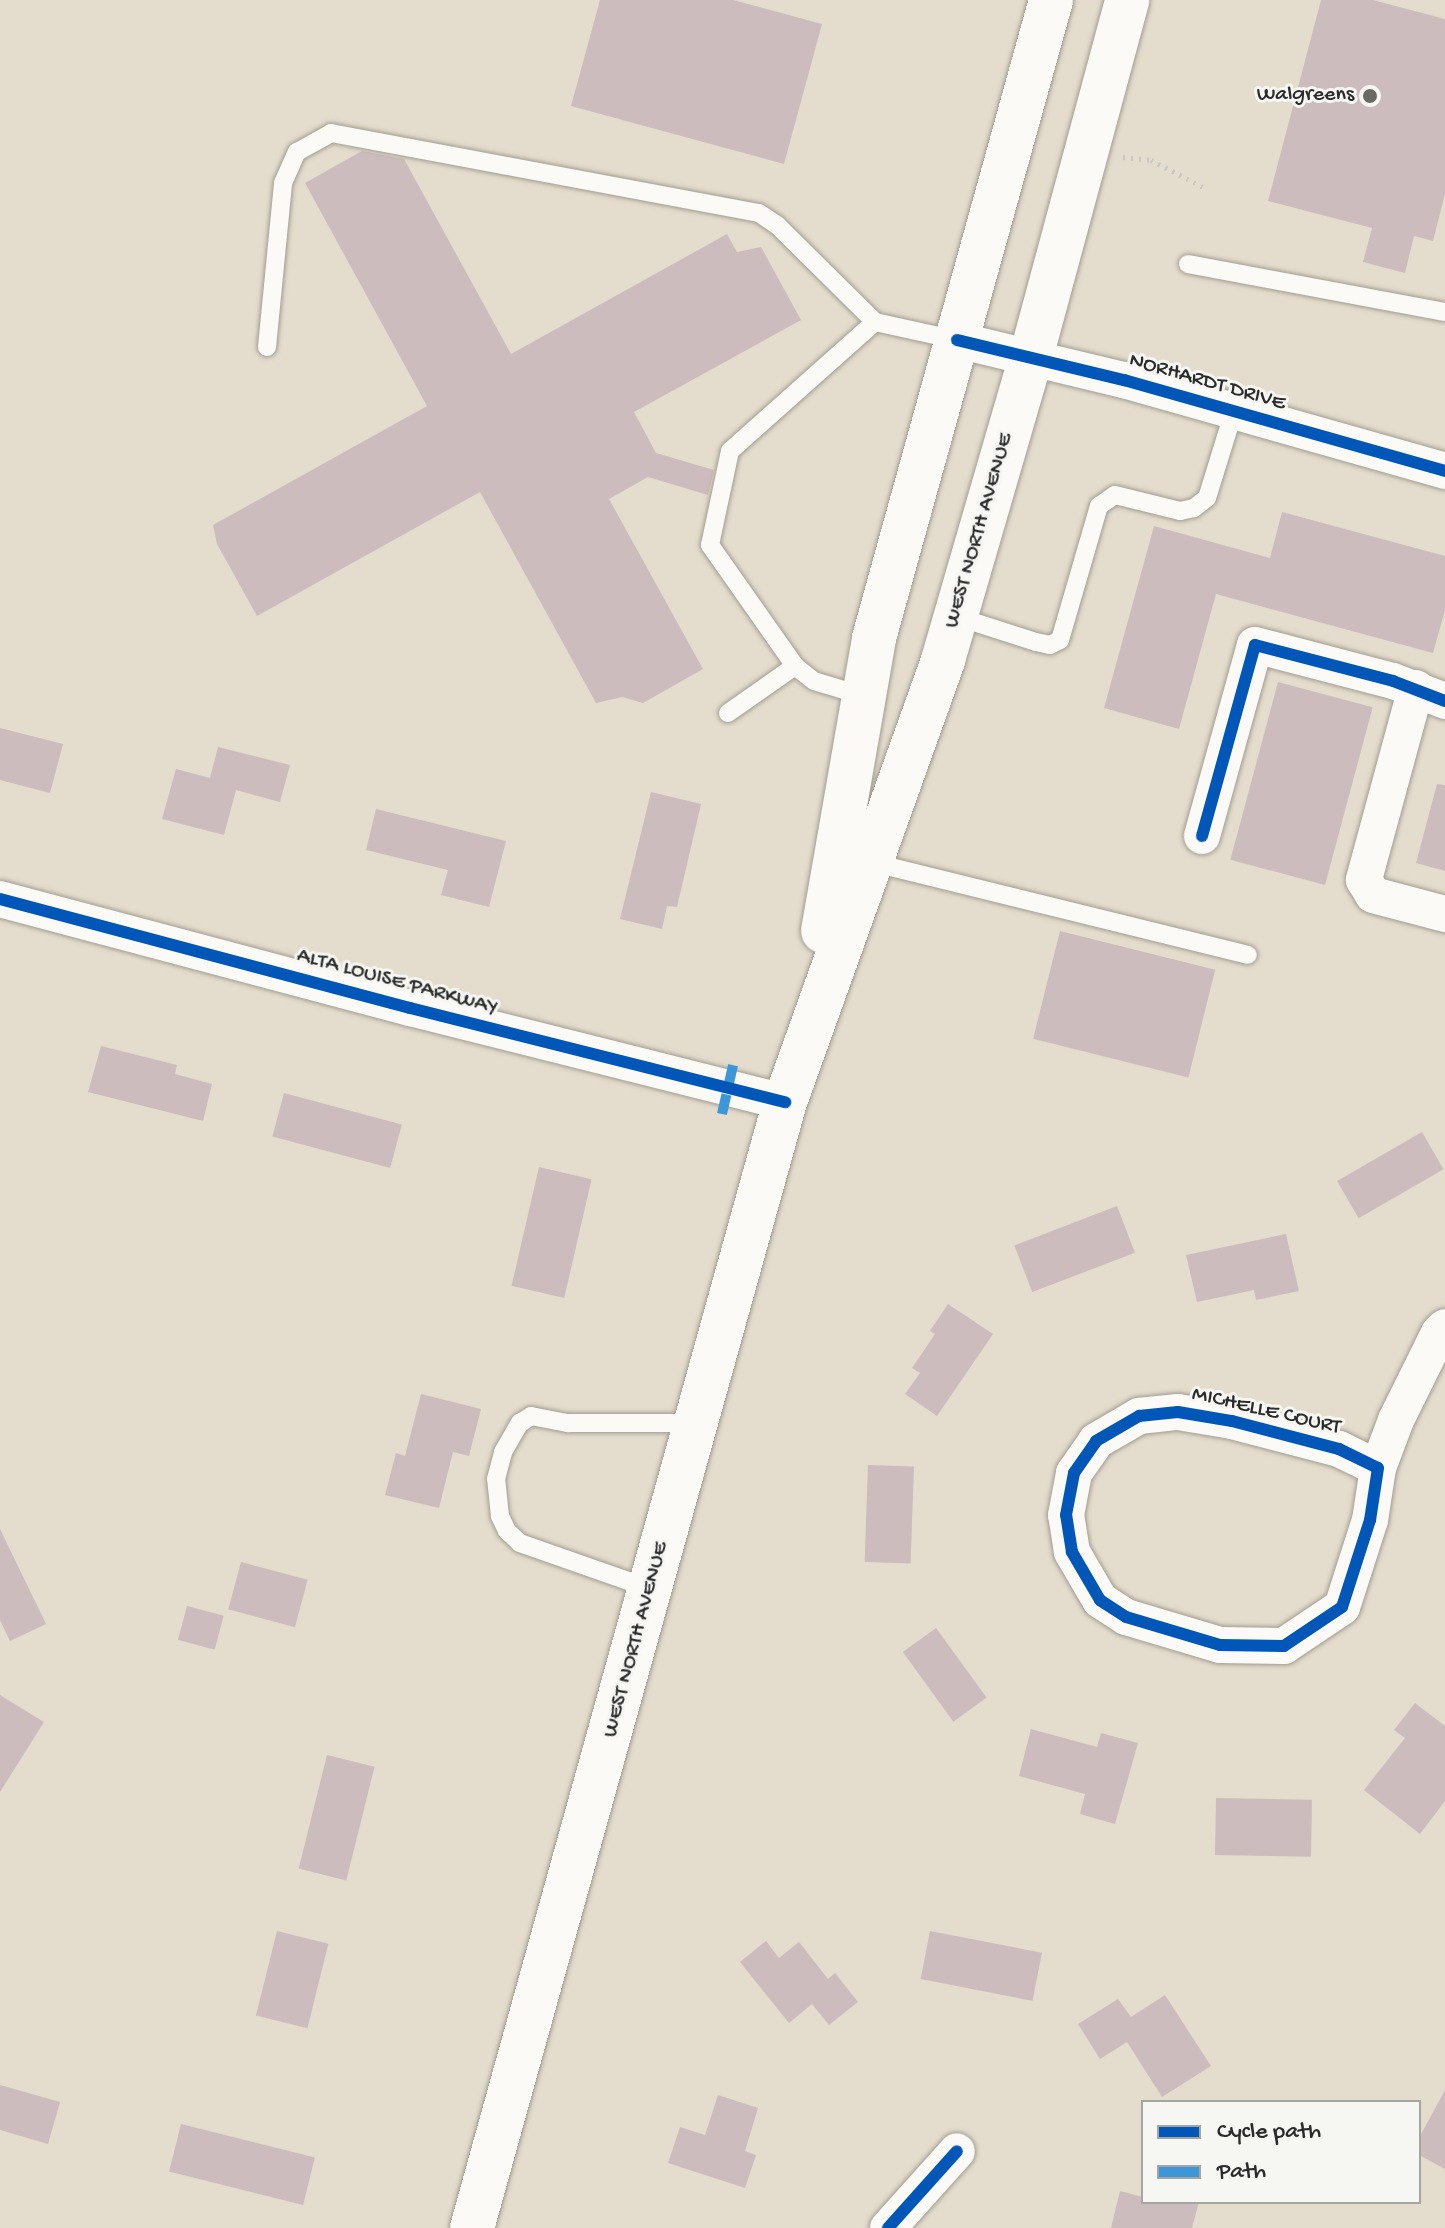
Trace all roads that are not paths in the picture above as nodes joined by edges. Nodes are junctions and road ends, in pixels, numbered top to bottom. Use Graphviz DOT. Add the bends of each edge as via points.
graph roads {
  1 [pos="1051,0"];
  2 [pos="1127,0"];
  3 [pos="1188,264"];
  4 [pos="1445,312"];
  5 [pos="875,322"];
  6 [pos="957,340"];
  7 [pos="267,347"];
  8 [pos="1031,357"];
  9 [pos="1234,411"];
  10 [pos="1445,471"];
  11 [pos="955,616"];
  12 [pos="795,666"];
  13 [pos="1431,695"];
  14 [pos="864,696"];
  15 [pos="728,713"];
  16 [pos="1202,836"];
  17 [pos="853,857"];
  18 [pos="0,899"];
  19 [pos="1445,914"];
  20 [pos="1248,955"];
  21 [pos="785,1102"];
  22 [pos="1445,1327"];
  23 [pos="696,1423"];
  24 [pos="1378,1468"];
  25 [pos="651,1589"];
  26 [pos="957,2151"];
  27 [pos="472,2228"];
  28 [pos="888,2228"];
  1 -- 6 [label="main road, WEST NORTH AVENUE"];
  2 -- 8 [label="main road, WEST NORTH AVENUE"];
  3 -- 4 [label="lane"];
  5 -- 6 [label="lane"];
  5 -- 7 [label="lane" via="759,213 331,133 297,152 283,183"];
  5 -- 12 [label="lane" via="730,451 710,545"];
  6 -- 8 [label="street, NORHARDT DRIVE"];
  6 -- 14 [label="main road, WEST NORTH AVENUE" via="874,638"];
  8 -- 9 [label="street, NORHARDT DRIVE"];
  8 -- 11 [label="main road, WEST NORTH AVENUE"];
  9 -- 10 [label="street, NORHARDT DRIVE"];
  9 -- 11 [label="lane" via="1207,498 1194,508 1180,511 1115,495 1099,506 1060,640 1050,645 1036,642"];
  11 -- 17 [label="main road, WEST NORTH AVENUE"];
  12 -- 14 [label="lane" via="814,681"];
  12 -- 15 [label="lane"];
  13 -- 16 [label="street" via="1255,645"];
  13 -- 19 [label="street" via="1364,880 1373,895"];
  14 -- 17 [label="main road, WEST NORTH AVENUE"];
  17 -- 20 [label="lane"];
  17 -- 21 [label="main road, WEST NORTH AVENUE"];
  18 -- 21 [label="street, ALTA LOUISE PARKWAY"];
  21 -- 23 [label="main road, WEST NORTH AVENUE"];
  22 -- 24 [label="street, MICHELLE COURT" via="1396,1420"];
  23 -- 25 [label="main road, WEST NORTH AVENUE"];
  23 -- 25 [label="lane" via="568,1423 531,1416 520,1423 503,1452 496,1497 507,1531 520,1543"];
  24 -- 24 [label="street, MICHELLE COURT" via="1339,1449 1232,1421 1178,1412 1139,1416 1096,1441 1074,1473 1066,1515 1072,1552 1100,1600 1126,1617 1220,1645 1284,1646 1342,1607 1370,1520"];
  25 -- 27 [label="main road, WEST NORTH AVENUE"];
  26 -- 28 [label="street"];
}
